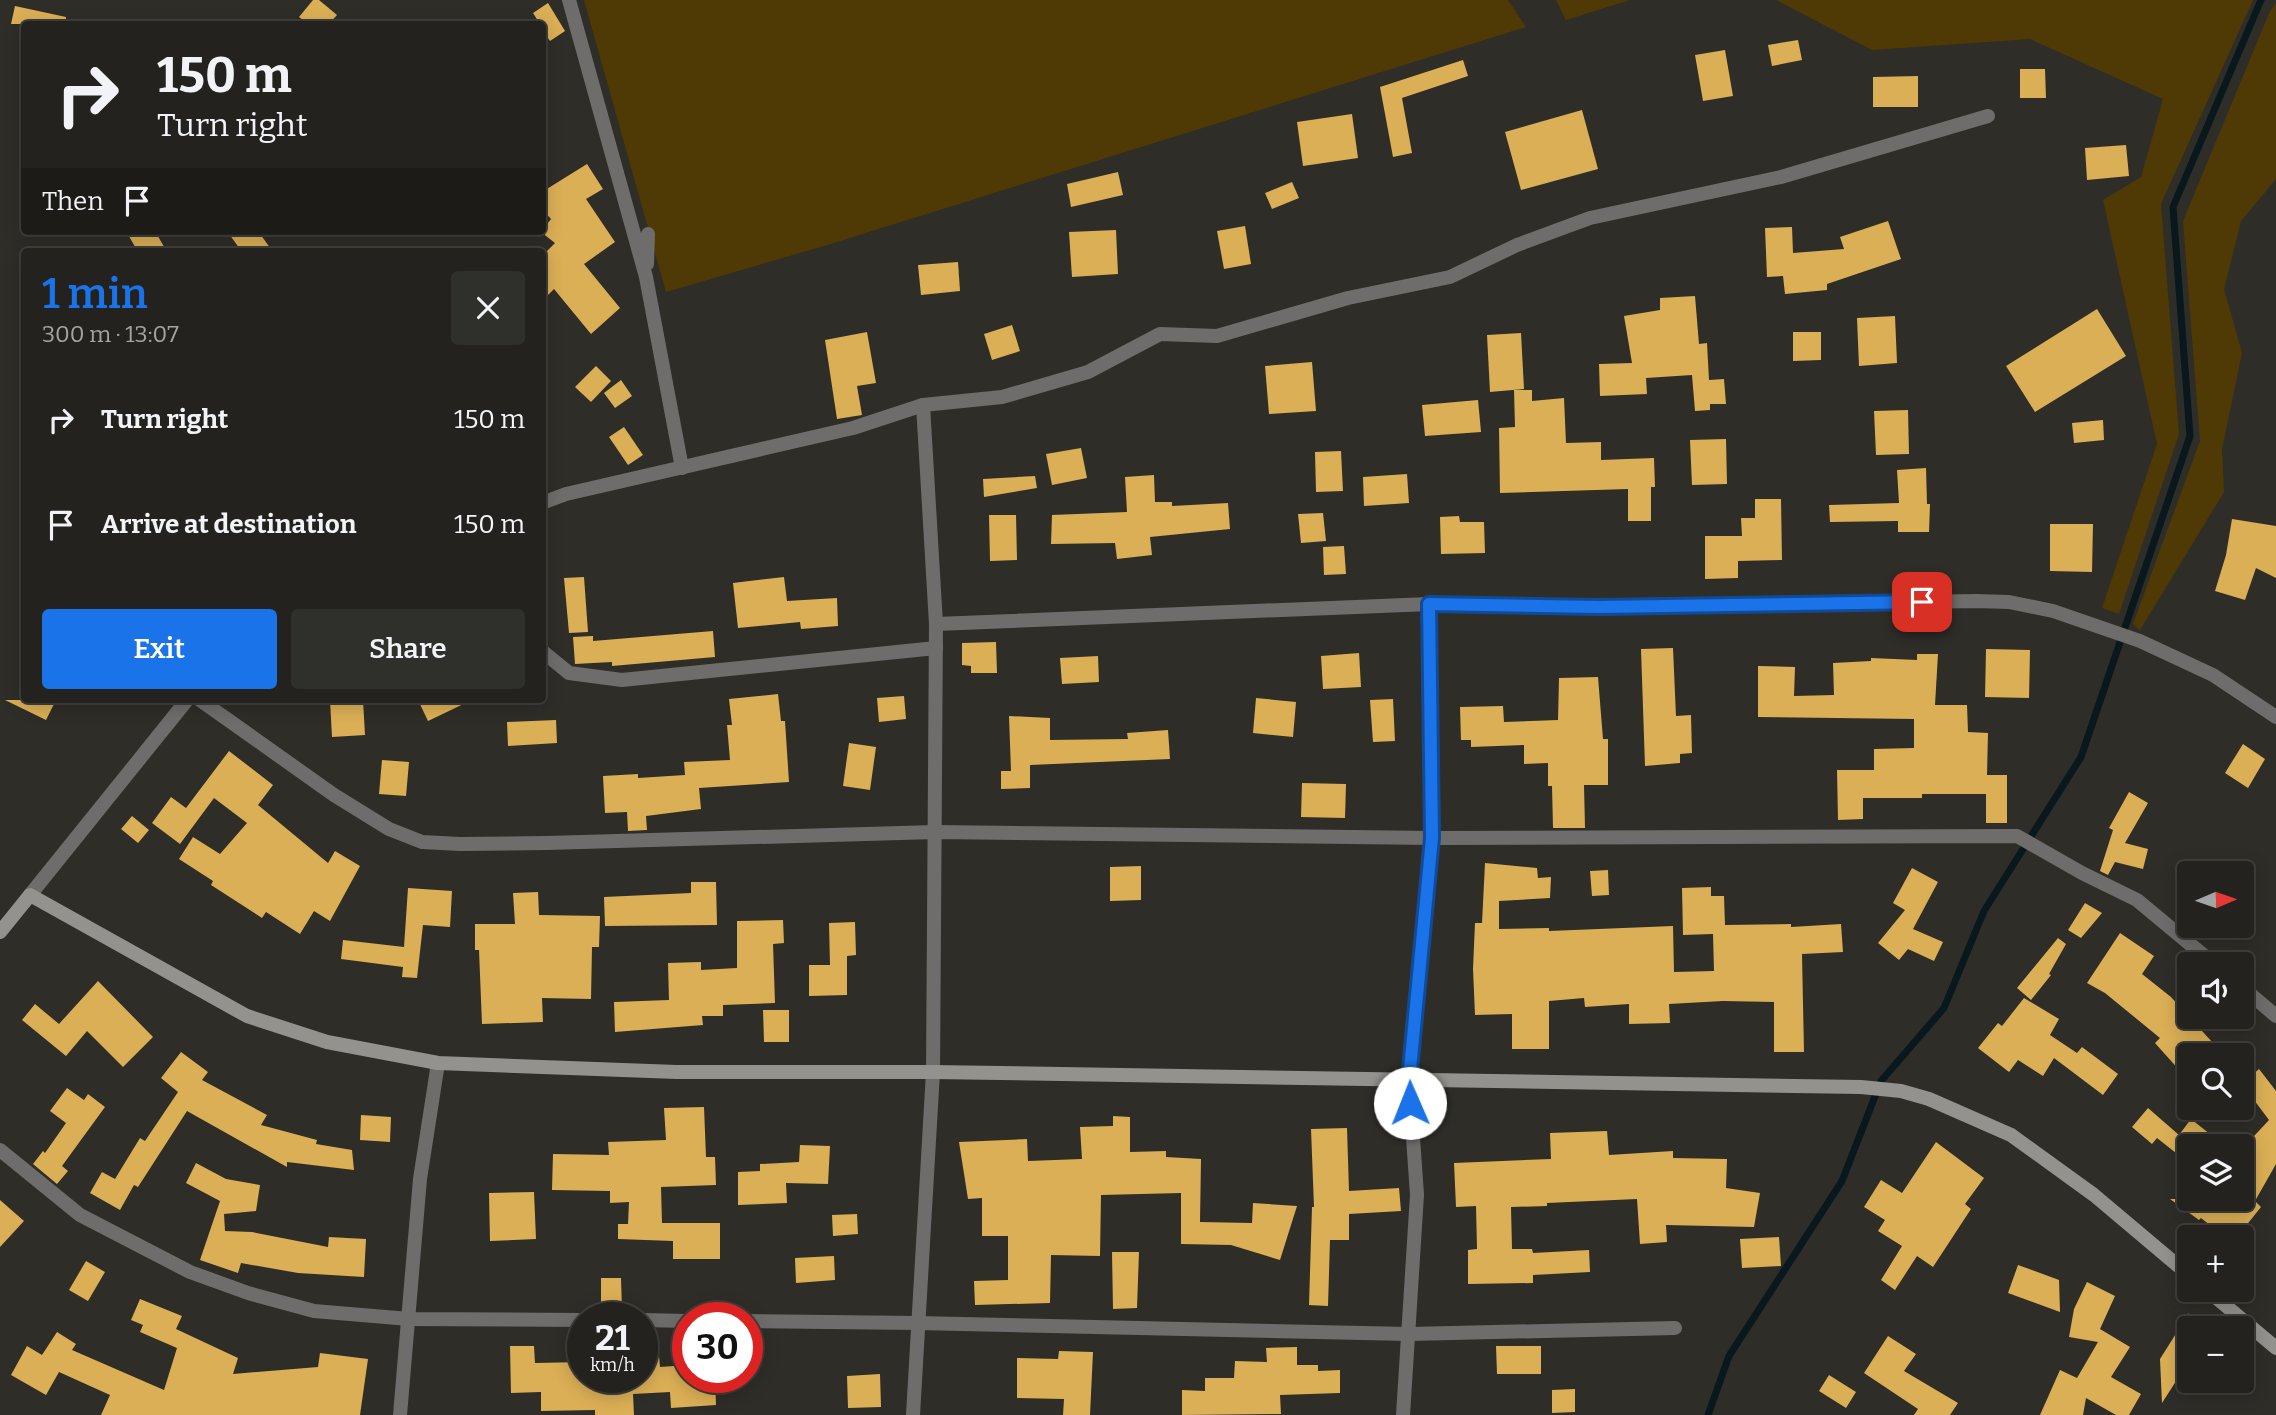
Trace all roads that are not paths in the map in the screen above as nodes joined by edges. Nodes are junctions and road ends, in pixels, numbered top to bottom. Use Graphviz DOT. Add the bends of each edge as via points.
graph roads {
  1 [pos="569,0"];
  2 [pos="1988,116"];
  3 [pos="648,234"];
  4 [pos="646,277"];
  5 [pos="923,405"];
  6 [pos="682,468"];
  7 [pos="546,502"];
  8 [pos="1429,604"];
  9 [pos="936,624"];
  10 [pos="936,648"];
  11 [pos="546,654"];
  12 [pos="185,703"];
  13 [pos="204,703"];
  14 [pos="2276,717"];
  15 [pos="935,832"];
  16 [pos="1432,838"];
  17 [pos="30,895"];
  18 [pos="0,932"];
  19 [pos="2199,952"];
  20 [pos="2254,997"];
  21 [pos="2276,1016"];
  22 [pos="438,1063"];
  23 [pos="933,1072"];
  24 [pos="1409,1080"];
  25 [pos="0,1150"];
  26 [pos="2177,1265"];
  27 [pos="2221,1302"];
  28 [pos="409,1319"];
  29 [pos="567,1320"];
  30 [pos="763,1321"];
  31 [pos="917,1322"];
  32 [pos="1675,1328"];
  33 [pos="1409,1334"];
  34 [pos="2276,1348"];
  35 [pos="400,1415"];
  36 [pos="913,1415"];
  37 [pos="1403,1415"];
  1 -- 4 [label="street"];
  2 -- 5 [label="street" via="1781,177 1590,218 1450,277 1349,298 1217,336 1160,334 1075,376 1002,397"];
  3 -- 4 [label="street"];
  4 -- 6 [label="street"];
  5 -- 6 [label="street" via="853,428"];
  5 -- 9 [label="street"];
  6 -- 7 [label="street"];
  8 -- 9 [label="street"];
  8 -- 14 [label="street" via="1599,607 2009,602 2053,611 2140,641 2213,675"];
  8 -- 16 [label="street"];
  9 -- 10 [label="street"];
  10 -- 11 [label="street" via="622,680 569,673"];
  10 -- 15 [label="street"];
  12 -- 17 [label="street"];
  13 -- 15 [label="street" via="334,795 389,829 422,842"];
  15 -- 16 [label="street"];
  15 -- 23 [label="street"];
  16 -- 19 [label="street" via="2017,836 2137,901"];
  16 -- 24 [label="street"];
  17 -- 18 [label="street"];
  17 -- 22 [label="street" via="247,1016 327,1042"];
  20 -- 21 [label="street"];
  22 -- 23 [label="street" via="677,1072"];
  22 -- 28 [label="street" via="420,1179"];
  23 -- 24 [label="street"];
  23 -- 31 [label="street"];
  24 -- 26 [label="street" via="1901,1091 2011,1135 2094,1195"];
  24 -- 33 [label="street" via="1417,1195"];
  25 -- 28 [label="street" via="80,1215 190,1272 314,1311"];
  27 -- 34 [label="street"];
  28 -- 29 [label="street"];
  28 -- 35 [label="street"];
  30 -- 31 [label="street"];
  31 -- 33 [label="street"];
  31 -- 36 [label="street"];
  32 -- 33 [label="street"];
  33 -- 37 [label="street"];
}
